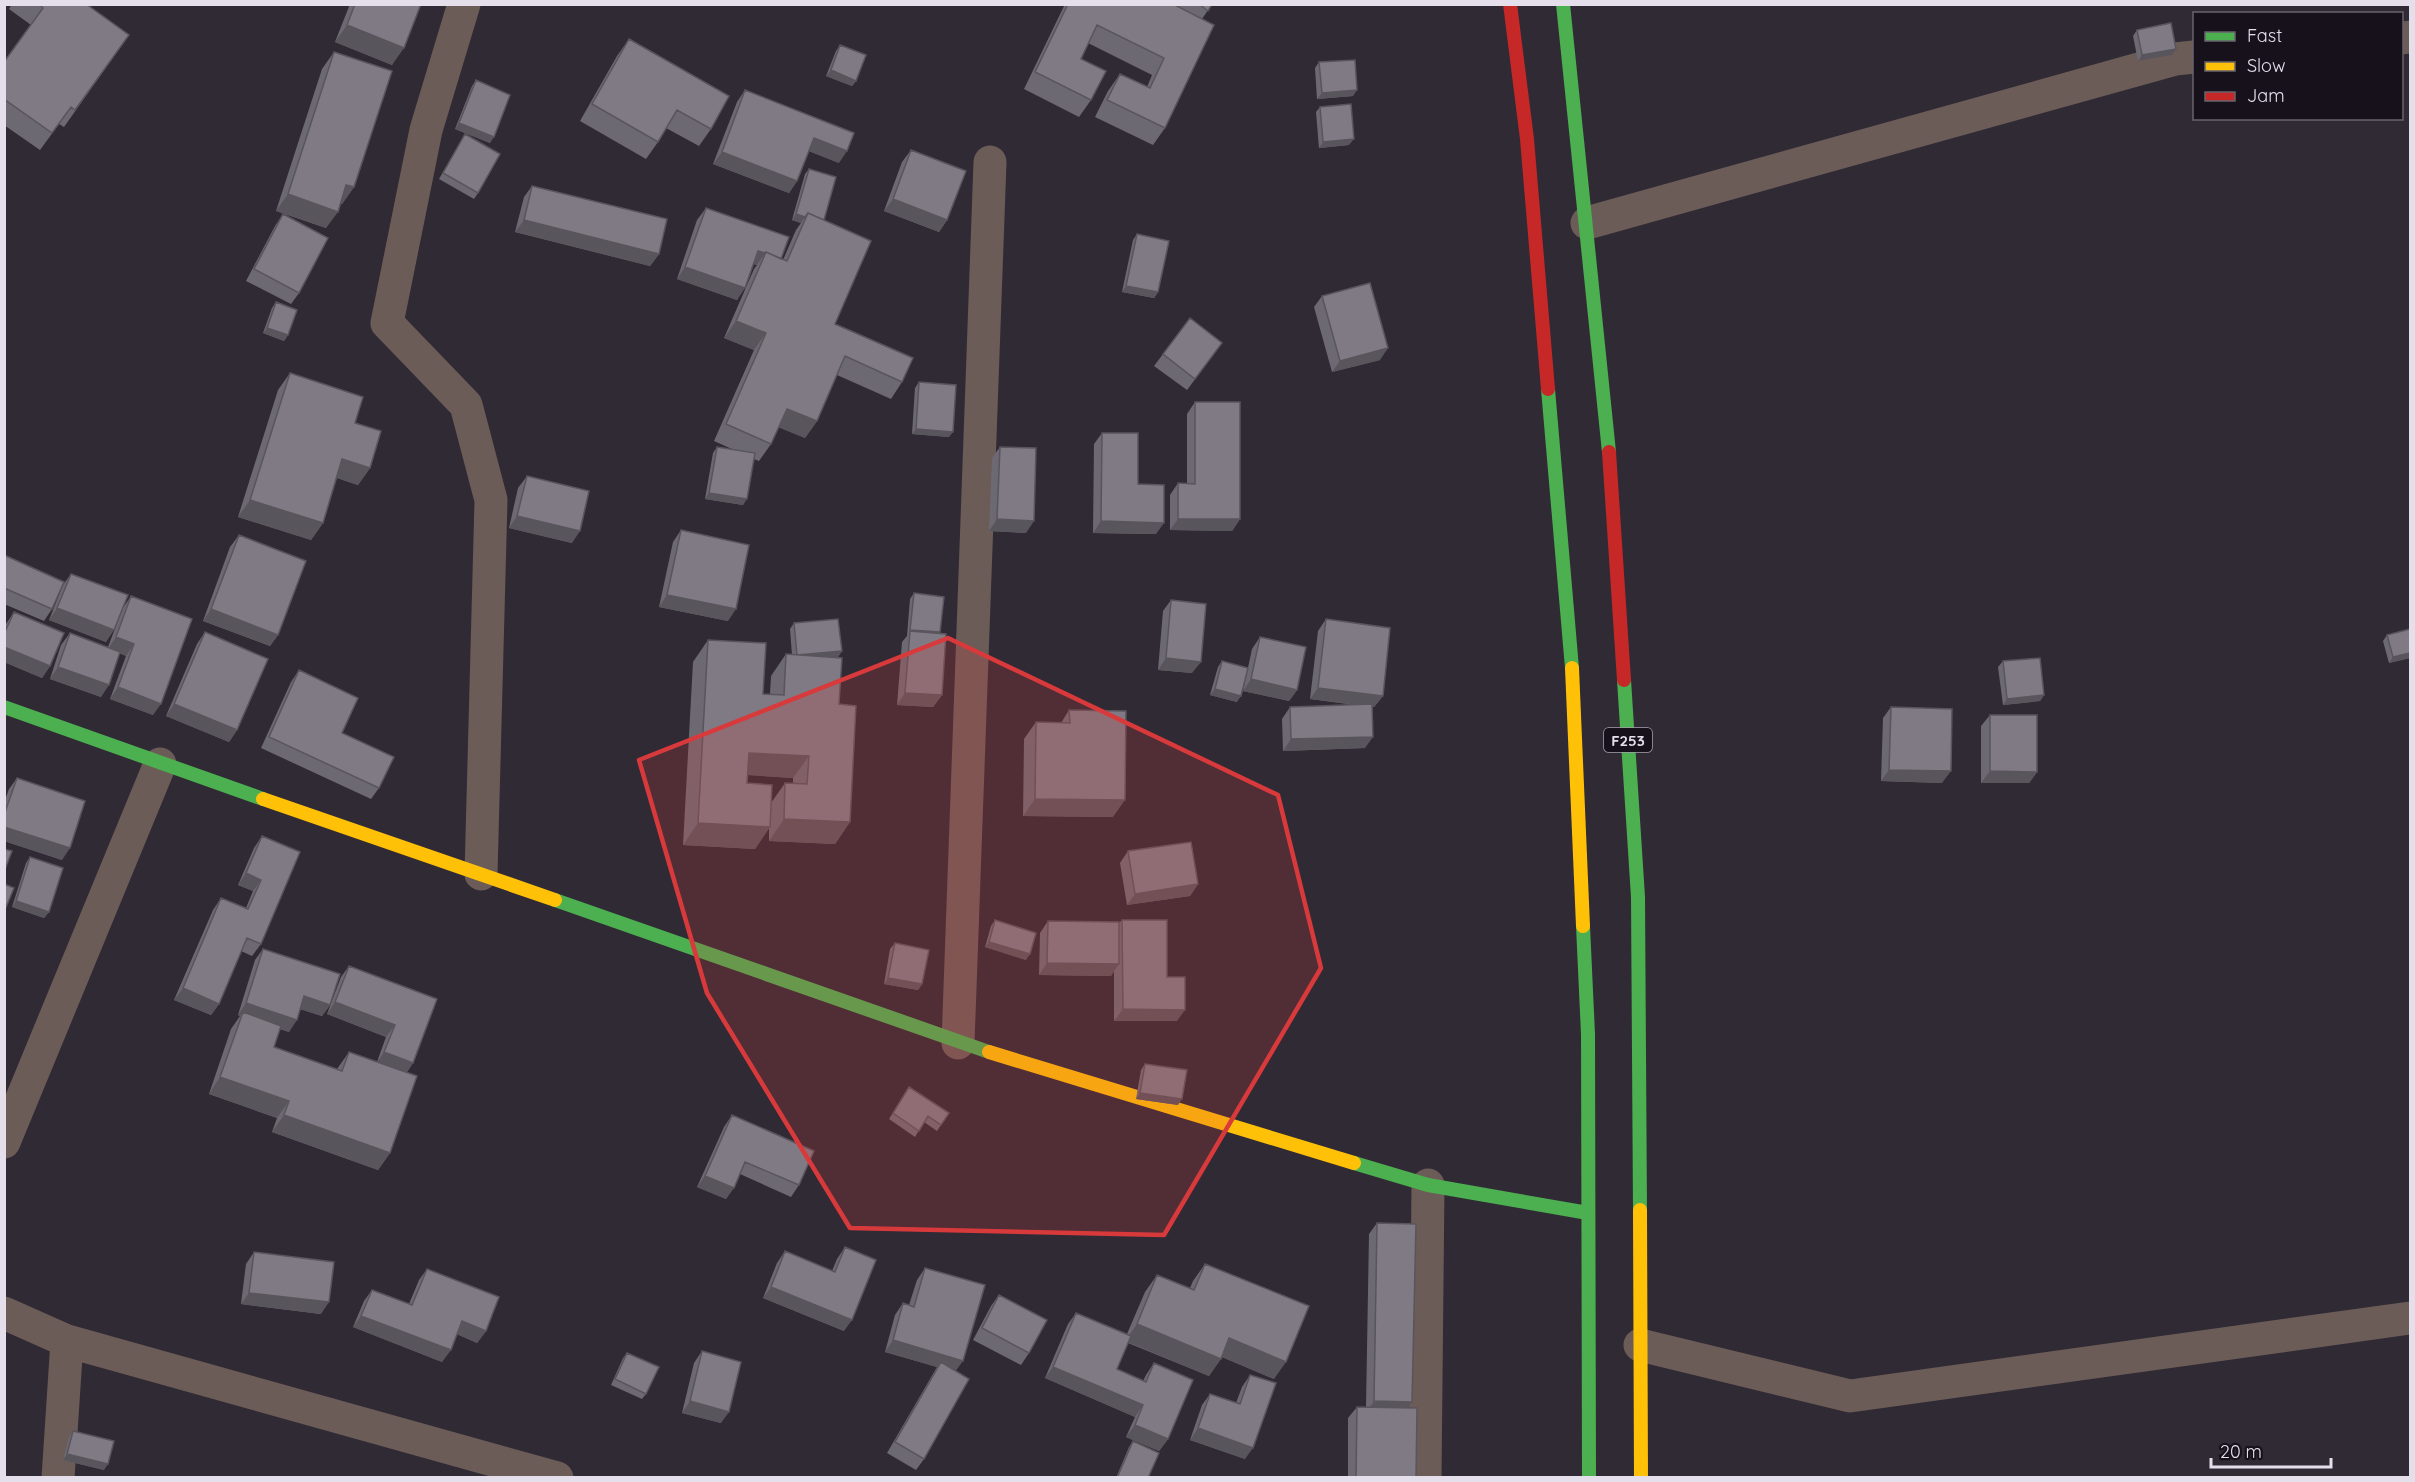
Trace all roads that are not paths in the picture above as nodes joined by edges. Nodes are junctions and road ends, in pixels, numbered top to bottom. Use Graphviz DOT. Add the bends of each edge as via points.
graph roads {
  1 [pos="464,4"];
  2 [pos="1510,4"];
  3 [pos="1563,4"];
  4 [pos="2193,57"];
  5 [pos="990,162"];
  6 [pos="1587,223"];
  7 [pos="4,707"];
  8 [pos="160,764"];
  9 [pos="482,874"];
  10 [pos="958,1043"];
  11 [pos="4,1142"];
  12 [pos="1428,1185"];
  13 [pos="1588,1213"];
  14 [pos="4,1313"];
  15 [pos="2410,1318"];
  16 [pos="67,1341"];
  17 [pos="1640,1345"];
  18 [pos="58,1478"];
  19 [pos="557,1478"];
  20 [pos="1425,1478"];
  21 [pos="1589,1478"];
  22 [pos="1641,1478"];
  1 -- 9 [label="street" via="426,130 387,323 466,405 491,500"];
  2 -- 13 [label="main road" via="1527,139 1572,664 1588,1034"];
  3 -- 6 [label="main road, F253"];
  4 -- 6 [label="street"];
  5 -- 10 [label="street"];
  6 -- 17 [label="main road, F253" via="1611,469 1638,897"];
  7 -- 8 [label="main road"];
  8 -- 9 [label="main road"];
  8 -- 11 [label="street"];
  9 -- 10 [label="main road"];
  10 -- 12 [label="main road"];
  12 -- 13 [label="main road"];
  12 -- 20 [label="street"];
  13 -- 21 [label="main road"];
  14 -- 16 [label="street"];
  15 -- 17 [label="street" via="1850,1396"];
  16 -- 18 [label="street"];
  16 -- 19 [label="street"];
  17 -- 22 [label="main road, F253"];
}
